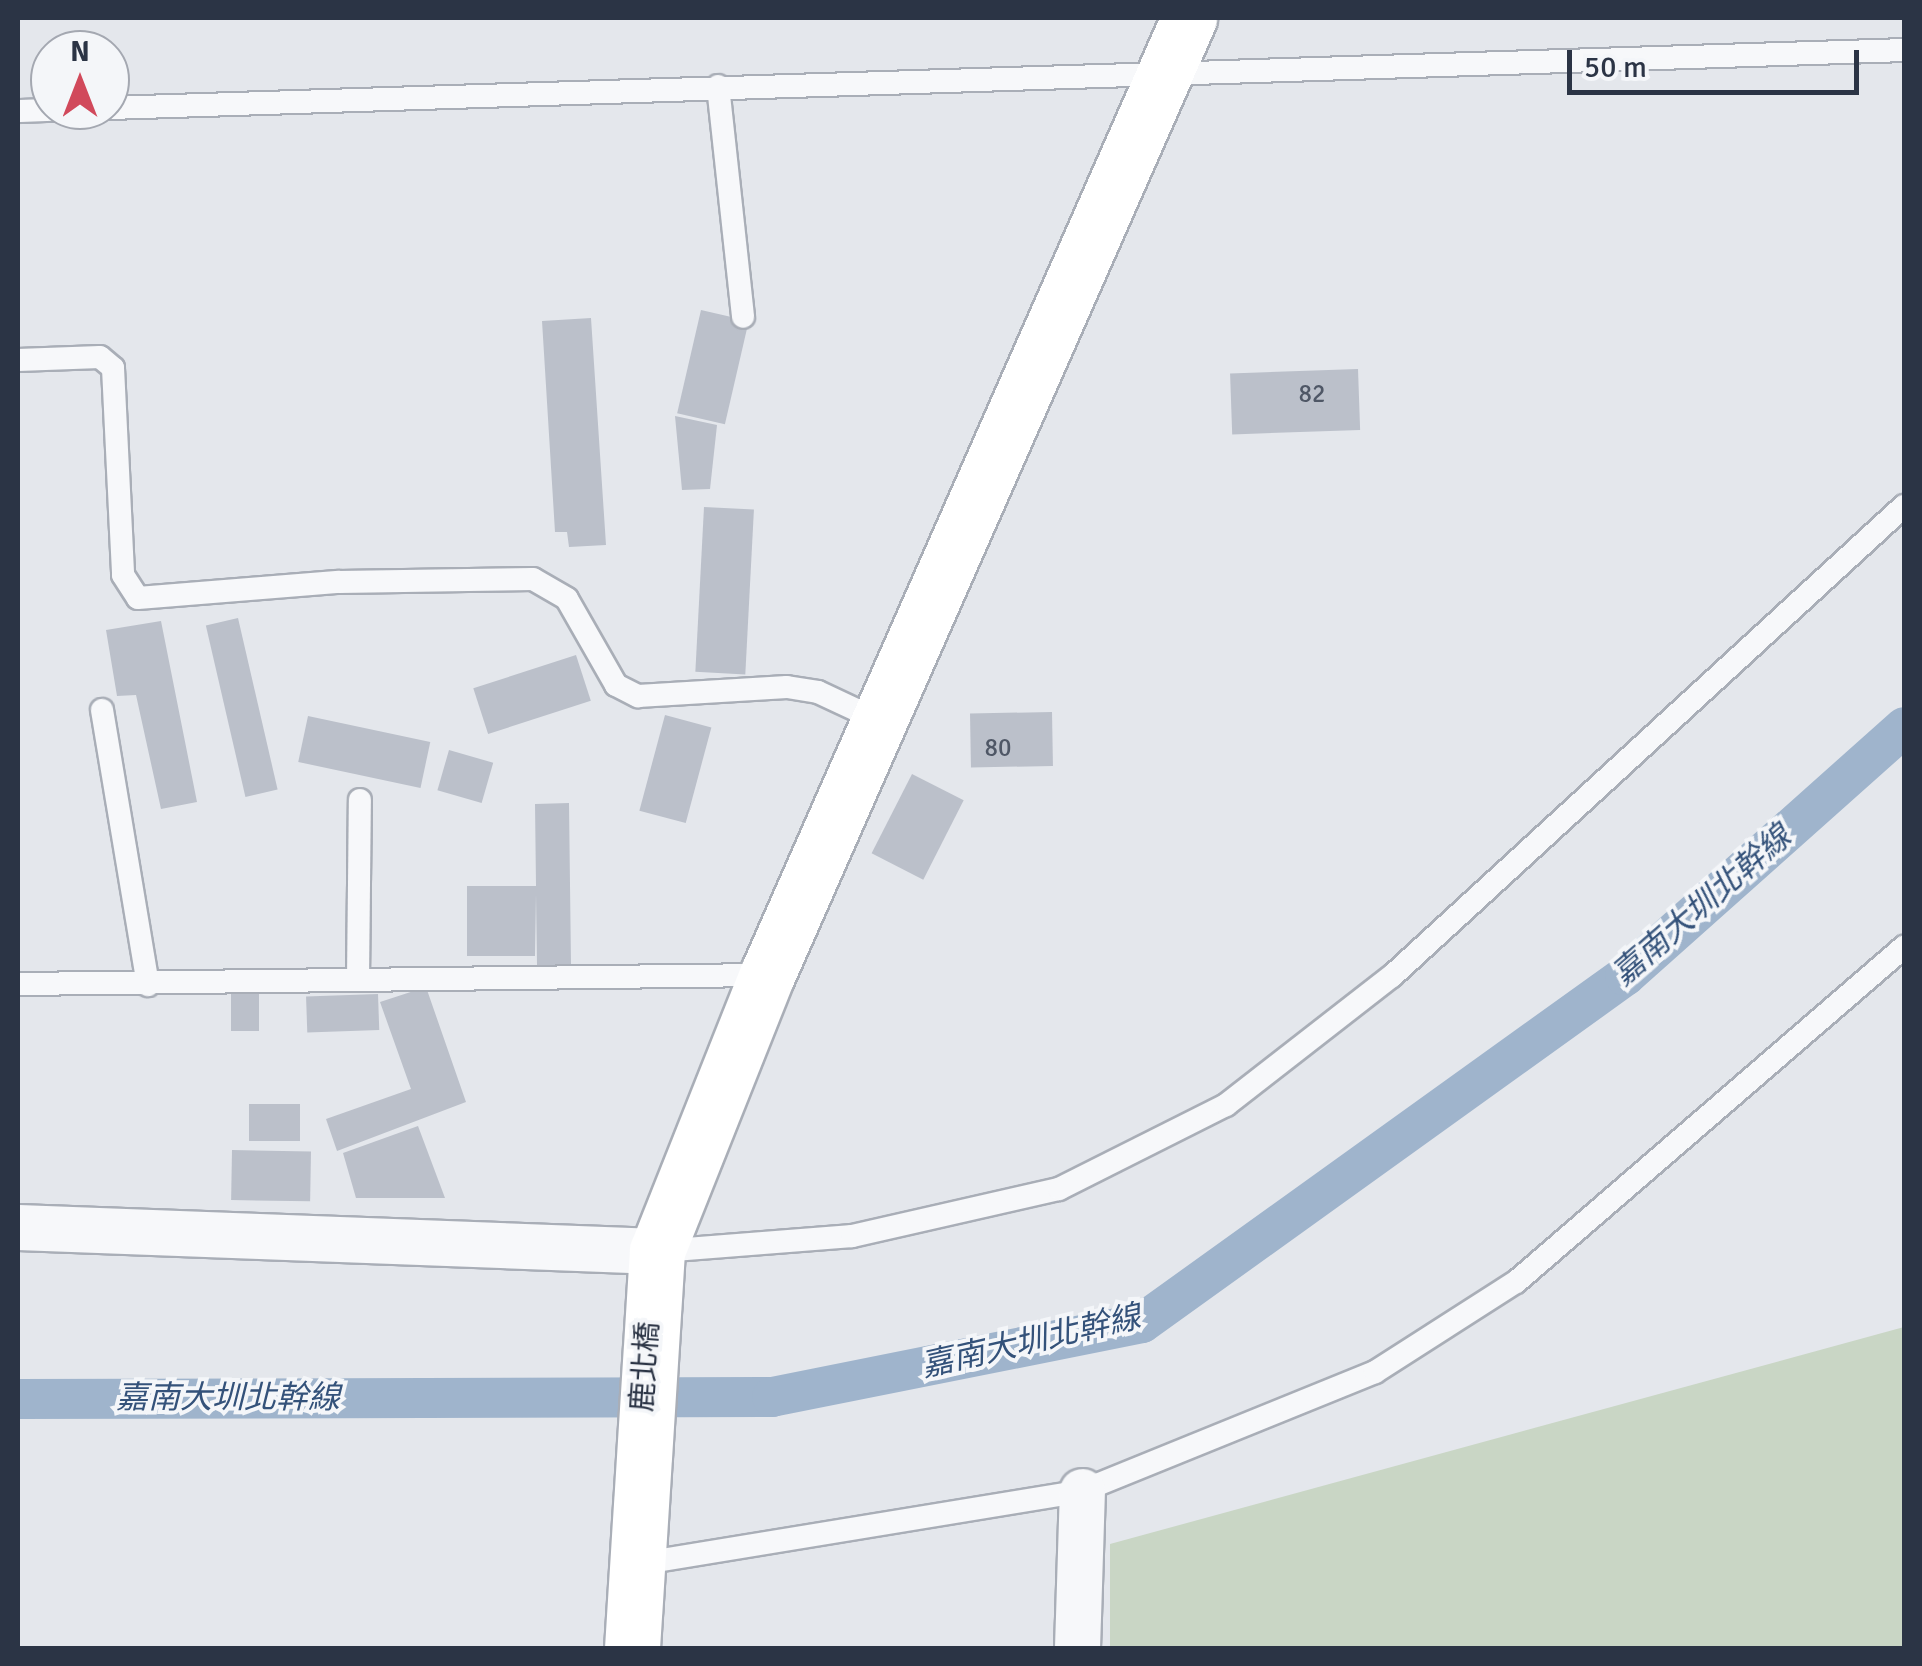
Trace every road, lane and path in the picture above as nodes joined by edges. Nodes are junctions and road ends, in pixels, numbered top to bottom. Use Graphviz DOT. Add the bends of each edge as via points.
graph roads {
  1 [pos="1189,18"];
  2 [pos="1904,50"];
  3 [pos="1166,70"];
  4 [pos="718,86"];
  5 [pos="130,107"];
  6 [pos="743,317"];
  7 [pos="18,360"];
  8 [pos="1904,506"];
  9 [pos="102,710"];
  10 [pos="882,722"];
  11 [pos="360,800"];
  12 [pos="1904,947"];
  13 [pos="768,975"];
  14 [pos="358,979"];
  15 [pos="18,984"];
  16 [pos="148,986"];
  17 [pos="18,1226"];
  18 [pos="654,1268"];
  19 [pos="1082,1491"];
  20 [pos="633,1564"];
  21 [pos="632,1648"];
  22 [pos="1076,1648"];
  1 -- 3 [label="main road, 鹿北橋"];
  2 -- 3 [label="lane"];
  3 -- 4 [label="lane"];
  3 -- 10 [label="main road, 鹿北橋"];
  4 -- 5 [label="lane"];
  4 -- 6 [label="lane"];
  7 -- 10 [label="lane" via="100,357 113,368 122,575 138,598 339,582 533,579 567,600 616,684 638,696 786,687 818,692"];
  8 -- 18 [label="lane" via="1392,976 1226,1105 1059,1189 852,1236"];
  9 -- 16 [label="lane"];
  10 -- 13 [label="main road, 鹿北橋"];
  11 -- 14 [label="lane"];
  12 -- 19 [label="lane" via="1516,1282 1375,1372"];
  13 -- 14 [label="lane"];
  13 -- 18 [label="main road, 鹿北橋"];
  14 -- 16 [label="lane"];
  15 -- 16 [label="lane"];
  17 -- 18 [label="street"];
  18 -- 20 [label="main road, 鹿北橋"];
  19 -- 20 [label="lane"];
  19 -- 22 [label="street"];
  20 -- 21 [label="main road, 鹿北橋"];
}
